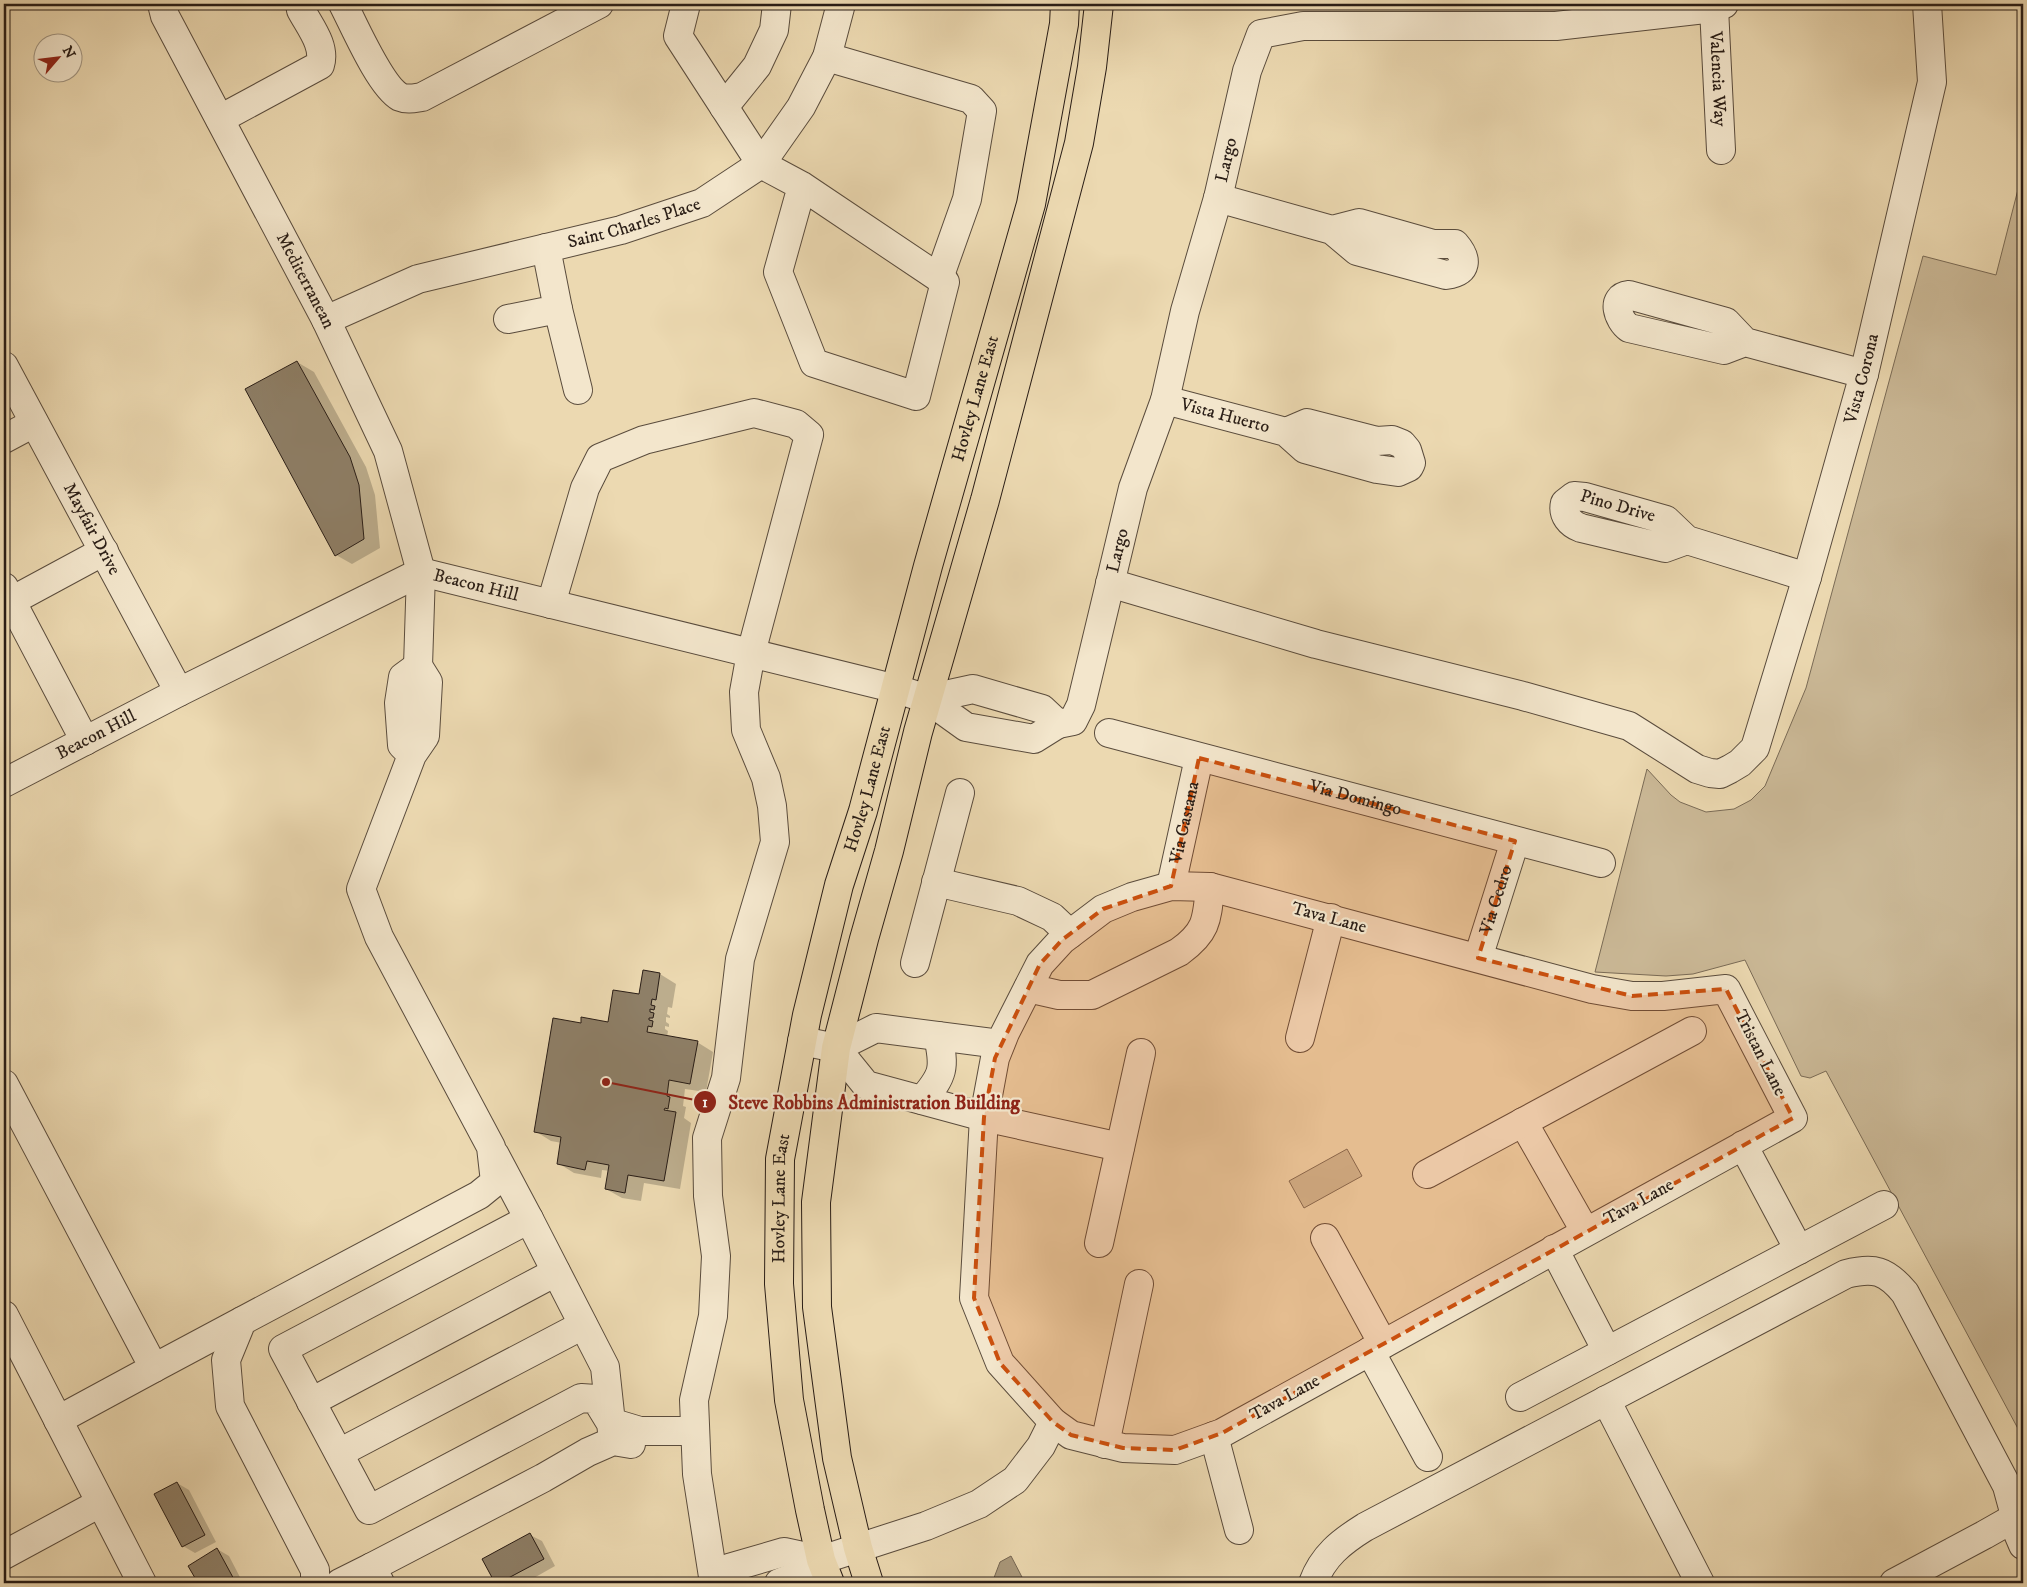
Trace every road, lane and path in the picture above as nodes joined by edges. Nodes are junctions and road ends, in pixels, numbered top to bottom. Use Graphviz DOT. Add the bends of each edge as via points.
graph roads {
  1 [pos="162,4"];
  2 [pos="300,4"];
  3 [pos="599,4"];
  4 [pos="686,4"];
  5 [pos="778,4"];
  6 [pos="841,4"];
  7 [pos="1065,4"];
  8 [pos="1099,4"];
  9 [pos="1927,4"];
  10 [pos="1719,6"];
  11 [pos="351,7"];
  12 [pos="1594,13"];
  13 [pos="1555,15"];
  14 [pos="827,57"];
  15 [pos="724,107"];
  16 [pos="220,120"];
  17 [pos="1721,150"];
  18 [pos="761,164"];
  19 [pos="802,186"];
  20 [pos="1218,198"];
  21 [pos="1332,230"];
  22 [pos="546,248"];
  23 [pos="939,278"];
  24 [pos="558,309"];
  25 [pos="508,319"];
  26 [pos="326,320"];
  27 [pos="1745,342"];
  28 [pos="4,366"];
  29 [pos="1864,374"];
  30 [pos="578,390"];
  31 [pos="1165,400"];
  32 [pos="34,423"];
  33 [pos="1286,432"];
  34 [pos="4,439"];
  35 [pos="1688,540"];
  36 [pos="104,551"];
  37 [pos="421,572"];
  38 [pos="1807,577"];
  39 [pos="1110,583"];
  40 [pos="6,598"];
  41 [pos="552,604"];
  42 [pos="752,653"];
  43 [pos="897,689"];
  44 [pos="180,692"];
  45 [pos="927,699"];
  46 [pos="1058,724"];
  47 [pos="1109,733"];
  48 [pos="86,741"];
  49 [pos="1199,758"];
  50 [pos="7,773"];
  51 [pos="960,793"];
  52 [pos="1515,841"];
  53 [pos="1601,863"];
  54 [pos="936,882"];
  55 [pos="1171,886"];
  56 [pos="1210,887"];
  57 [pos="1331,918"];
  58 [pos="1070,934"];
  59 [pos="1478,958"];
  60 [pos="915,963"];
  61 [pos="1028,988"];
  62 [pos="1726,989"];
  63 [pos="1692,1031"];
  64 [pos="938,1036"];
  65 [pos="1300,1038"];
  66 [pos="802,1041"];
  67 [pos="1000,1044"];
  68 [pos="836,1048"];
  69 [pos="1141,1053"];
  70 [pos="4,1084"];
  71 [pos="922,1100"];
  72 [pos="984,1117"];
  73 [pos="1793,1118"];
  74 [pos="1523,1122"];
  75 [pos="1744,1145"];
  76 [pos="491,1147"];
  77 [pos="1120,1147"];
  78 [pos="1427,1174"];
  79 [pos="1884,1205"];
  80 [pos="529,1219"];
  81 [pos="1586,1231"];
  82 [pos="1325,1238"];
  83 [pos="1099,1243"];
  84 [pos="1554,1249"];
  85 [pos="1799,1250"];
  86 [pos="556,1272"];
  87 [pos="1139,1284"];
  88 [pos="4,1315"];
  89 [pos="242,1321"];
  90 [pos="583,1325"];
  91 [pos="1376,1347"];
  92 [pos="1607,1351"];
  93 [pos="154,1368"];
  94 [pos="1520,1397"];
  95 [pos="1606,1400"];
  96 [pos="312,1402"];
  97 [pos="58,1420"];
  98 [pos="1053,1422"];
  99 [pos="612,1431"];
  100 [pos="1214,1436"];
  101 [pos="696,1440"];
  102 [pos="1105,1444"];
  103 [pos="339,1453"];
  104 [pos="1428,1457"];
  105 [pos="100,1503"];
  106 [pos="2014,1518"];
  107 [pos="1238,1530"];
  108 [pos="2023,1545"];
  109 [pos="858,1548"];
  110 [pos="4,1555"];
  111 [pos="826,1572"];
  112 [pos="376,1575"];
  113 [pos="142,1583"];
  114 [pos="315,1583"];
  115 [pos="340,1583"];
  116 [pos="714,1583"];
  117 [pos="719,1583"];
  118 [pos="779,1583"];
  119 [pos="869,1583"];
  120 [pos="1313,1583"];
  121 [pos="1700,1583"];
  122 [pos="1894,1583"];
  1 -- 16 [label="street, Mediterranean" via="165,16"];
  2 -- 16 [label="street" via="322,49 320,65"];
  3 -- 11 [label="street" via="412,99 400,97 382,78"];
  4 -- 15 [label="street" via="678,36"];
  5 -- 15 [label="street" via="774,30 757,66"];
  6 -- 14 [label="street, Saint Charles Place"];
  7 -- 43 [label="main road, Hovley Lane East" via="1031,204"];
  8 -- 45 [label="main road, Hovley Lane East" via="1079,143 993,472"];
  9 -- 29 [label="street, Vista Corona" via="1932,82"];
  10 -- 12 [label="street, Largo"];
  10 -- 17 [label="street, Valencia Way"];
  12 -- 13 [label="street, Largo"];
  13 -- 20 [label="street, Largo" via="1303,26 1261,34 1247,71"];
  14 -- 18 [label="street, Saint Charles Place" via="801,107"];
  14 -- 23 [label="street" via="971,99 982,111 967,199"];
  15 -- 18 [label="street"];
  16 -- 26 [label="street, Mediterranean"];
  18 -- 19 [label="street"];
  18 -- 22 [label="street, Saint Charles Place" via="702,203 620,230"];
  19 -- 23 [label="street"];
  19 -- 23 [label="street" via="778,272 814,363 916,396 945,282"];
  20 -- 21 [label="street"];
  20 -- 31 [label="street, Largo" via="1185,311"];
  22 -- 24 [label="street"];
  22 -- 26 [label="street, Saint Charles Place" via="418,279"];
  24 -- 25 [label="street"];
  24 -- 30 [label="street"];
  26 -- 37 [label="street, Mediterranean" via="388,451"];
  27 -- 29 [label="street"];
  28 -- 32 [label="street, Mayfair Drive"];
  29 -- 38 [label="street, Vista Corona"];
  31 -- 33 [label="street, Vista Huerto"];
  31 -- 39 [label="street, Largo" via="1133,488"];
  32 -- 34 [label="street"];
  32 -- 36 [label="street, Mayfair Drive"];
  35 -- 38 [label="street"];
  36 -- 40 [label="street"];
  36 -- 44 [label="street, Mayfair Drive"];
  37 -- 41 [label="street, Beacon Hill"];
  37 -- 44 [label="street, Beacon Hill"];
  37 -- 76 [label="street, Mediterranean" via="418,666 428,682 425,736 412,755 361,889 380,937"];
  38 -- 39 [label="street, Vista Corona" via="1755,748 1740,763 1720,774 1697,769 1629,726 1316,644"];
  39 -- 46 [label="street, Largo" via="1081,705 1073,721"];
  40 -- 48 [label="street"];
  41 -- 42 [label="street, Beacon Hill"];
  41 -- 42 [label="street" via="584,488 600,458 644,440 754,413 796,424 809,435"];
  42 -- 43 [label="street, Beacon Hill"];
  42 -- 101 [label="street" via="744,692 746,730 766,778 776,842 740,959 726,1078 707,1138 708,1196 716,1256 713,1316 694,1400"];
  43 -- 45 [label="street, Largo"];
  43 -- 66 [label="main road, Hovley Lane East" via="839,885"];
  44 -- 48 [label="street, Beacon Hill"];
  45 -- 46 [label="street" via="973,689 1042,710"];
  45 -- 46 [label="street, Largo" via="966,727 1034,739"];
  45 -- 68 [label="main road, Hovley Lane East"];
  47 -- 49 [label="street, Via Domingo"];
  48 -- 50 [label="street, Beacon Hill"];
  49 -- 52 [label="street, Via Domingo"];
  49 -- 55 [label="street, Via Castana"];
  51 -- 54 [label="street"];
  52 -- 53 [label="street, Via Domingo"];
  52 -- 59 [label="street, Via Cedro"];
  54 -- 58 [label="street" via="1018,901 1052,917"];
  54 -- 60 [label="street"];
  55 -- 56 [label="street, Tava Lane"];
  55 -- 58 [label="street, Tava Lane" via="1132,897 1103,910"];
  56 -- 57 [label="street, Tava Lane"];
  56 -- 61 [label="street" via="1207,919 1190,944 1179,952 1092,995 1059,995"];
  57 -- 59 [label="street, Tava Lane"];
  57 -- 65 [label="street"];
  58 -- 61 [label="street, Tava Lane" via="1040,964"];
  59 -- 62 [label="street, Tava Lane" via="1632,996"];
  61 -- 67 [label="street, Tava Lane"];
  62 -- 73 [label="street, Tristan Lane"];
  63 -- 74 [label="street"];
  64 -- 67 [label="street"];
  64 -- 68 [label="street" via="876,1028"];
  64 -- 71 [label="street" via="943,1060 941,1075"];
  66 -- 68 [label="street"];
  66 -- 111 [label="main road, Hovley Lane East" via="780,1159 779,1284 789,1400"];
  67 -- 72 [label="street, Tava Lane"];
  68 -- 71 [label="street" via="866,1085"];
  68 -- 109 [label="main road, Hovley Lane East" via="816,1202 817,1307 837,1458"];
  69 -- 77 [label="street"];
  70 -- 93 [label="street"];
  71 -- 72 [label="street"];
  72 -- 77 [label="street"];
  72 -- 98 [label="street, Tava Lane" via="974,1298 1000,1363"];
  73 -- 75 [label="street, Tava Lane"];
  74 -- 78 [label="street"];
  74 -- 81 [label="street"];
  75 -- 81 [label="street, Tava Lane"];
  75 -- 85 [label="street"];
  76 -- 80 [label="street"];
  76 -- 89 [label="street" via="495,1182 479,1195"];
  77 -- 83 [label="street"];
  79 -- 85 [label="street"];
  80 -- 86 [label="street"];
  80 -- 96 [label="street" via="283,1349"];
  81 -- 84 [label="street, Tava Lane"];
  82 -- 91 [label="street"];
  84 -- 91 [label="street, Tava Lane"];
  84 -- 92 [label="street"];
  85 -- 92 [label="street"];
  86 -- 90 [label="street"];
  86 -- 96 [label="street"];
  87 -- 102 [label="street"];
  88 -- 97 [label="street"];
  89 -- 93 [label="street"];
  89 -- 114 [label="street" via="226,1360 230,1406 315,1570"];
  90 -- 99 [label="street" via="605,1368"];
  90 -- 103 [label="street"];
  91 -- 100 [label="street, Tava Lane"];
  91 -- 104 [label="street"];
  92 -- 94 [label="street"];
  93 -- 97 [label="street"];
  95 -- 106 [label="street" via="1846,1274 1864,1270 1880,1272 1905,1292 2007,1486"];
  95 -- 120 [label="street" via="1344,1540 1328,1556"];
  95 -- 121 [label="street"];
  96 -- 103 [label="street"];
  97 -- 105 [label="street"];
  98 -- 102 [label="street, Tava Lane" via="1071,1435"];
  98 -- 109 [label="street" via="1041,1446 1014,1480 979,1504 926,1526"];
  99 -- 101 [label="street" via="640,1431"];
  99 -- 103 [label="street" via="596,1399 581,1398 369,1510"];
  99 -- 112 [label="street" via="588,1452 451,1525"];
  100 -- 102 [label="street, Tava Lane" via="1175,1450"];
  100 -- 107 [label="street"];
  101 -- 116 [label="street" via="697,1474"];
  105 -- 110 [label="street"];
  105 -- 113 [label="street"];
  106 -- 108 [label="street"];
  106 -- 122 [label="street"];
  109 -- 111 [label="street"];
  109 -- 119 [label="main road, Hovley Lane East"];
  111 -- 117 [label="street" via="784,1552 729,1568"];
  111 -- 118 [label="street"];
  112 -- 115 [label="street"];
}
